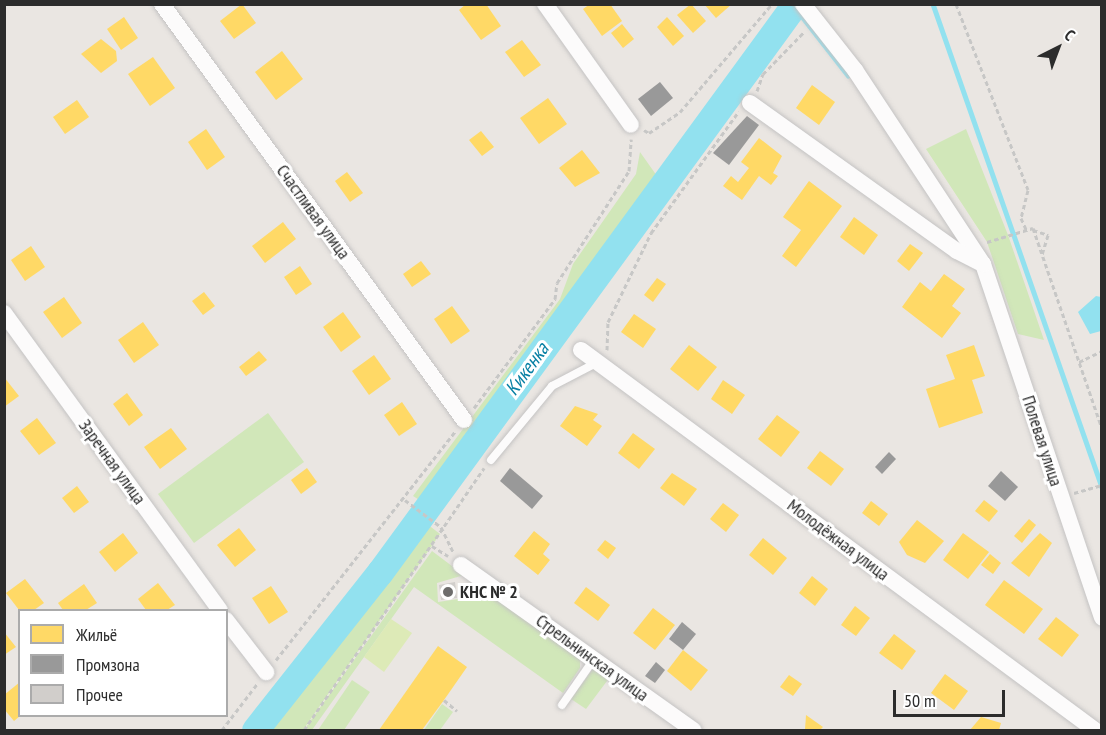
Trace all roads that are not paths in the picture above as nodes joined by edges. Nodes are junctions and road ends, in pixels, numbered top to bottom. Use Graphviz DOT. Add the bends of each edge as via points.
graph roads {
  1 [pos="162,4"];
  2 [pos="545,4"];
  3 [pos="810,13"];
  4 [pos="750,103"];
  5 [pos="635,128"];
  6 [pos="983,264"];
  7 [pos="4,313"];
  8 [pos="581,350"];
  9 [pos="599,363"];
  10 [pos="464,420"];
  11 [pos="491,460"];
  12 [pos="461,565"];
  13 [pos="219,609"];
  14 [pos="1101,618"];
  15 [pos="228,623"];
  16 [pos="594,658"];
  17 [pos="266,672"];
  18 [pos="561,705"];
  19 [pos="693,730"];
  20 [pos="1095,730"];
  1 -- 10 [label="street, Счастливая улица"];
  2 -- 5 [label="street"];
  3 -- 6 [label="street, Полевая улица"];
  4 -- 6 [label="street" via="957,251"];
  6 -- 14 [label="street, Полевая улица"];
  7 -- 13 [label="street, Заречная улица"];
  8 -- 9 [label="street, Молодёжная улица"];
  9 -- 11 [label="lane" via="571,372 552,386"];
  9 -- 20 [label="street, Молодёжная улица"];
  12 -- 16 [label="street, Стрельнинская улица"];
  15 -- 17 [label="street"];
  16 -- 18 [label="lane"];
  16 -- 19 [label="street, Стрельнинская улица"];
}
